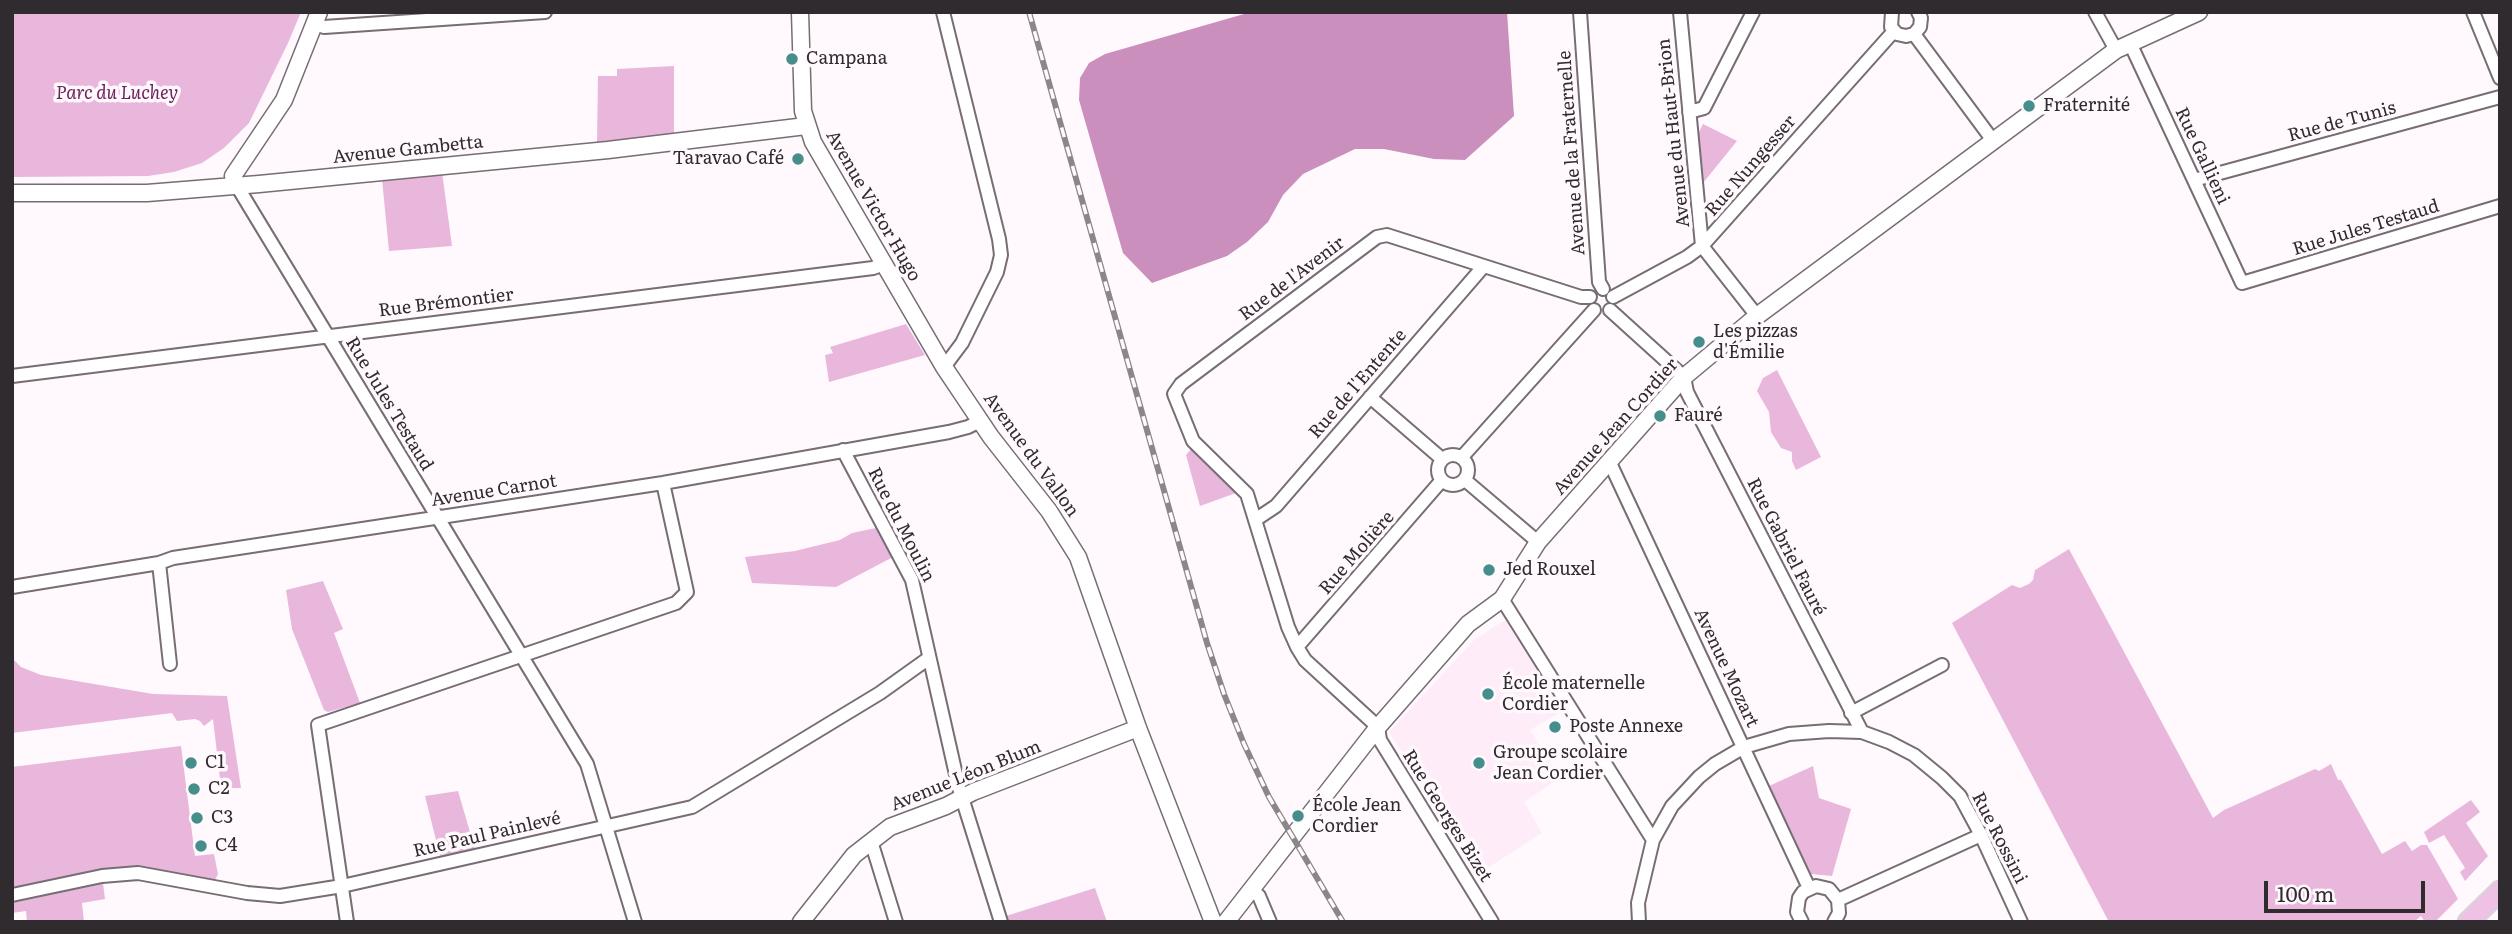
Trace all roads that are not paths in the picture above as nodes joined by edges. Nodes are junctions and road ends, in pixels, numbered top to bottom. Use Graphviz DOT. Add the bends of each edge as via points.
graph roads {
  1 [pos="545,12"];
  2 [pos="800,12"];
  3 [pos="943,12"];
  4 [pos="1580,12"];
  5 [pos="1680,12"];
  6 [pos="1753,12"];
  7 [pos="1892,12"];
  8 [pos="2095,12"];
  9 [pos="2199,12"];
  10 [pos="2473,12"];
  11 [pos="1920,13"];
  12 [pos="317,18"];
  13 [pos="1894,32"];
  14 [pos="1914,34"];
  15 [pos="2123,46"];
  16 [pos="2500,78"];
  17 [pos="2500,97"];
  18 [pos="1689,112"];
  19 [pos="806,126"];
  20 [pos="1994,142"];
  21 [pos="2194,180"];
  22 [pos="237,186"];
  23 [pos="12,193"];
  24 [pos="2500,206"];
  25 [pos="1702,246"];
  26 [pos="884,264"];
  27 [pos="1483,267"];
  28 [pos="2242,283"];
  29 [pos="1609,299"];
  30 [pos="1592,303"];
  31 [pos="1756,316"];
  32 [pos="327,336"];
  33 [pos="944,367"];
  34 [pos="12,376"];
  35 [pos="1684,377"];
  36 [pos="1370,397"];
  37 [pos="980,421"];
  38 [pos="843,450"];
  39 [pos="1462,457"];
  40 [pos="1442,459"];
  41 [pos="1610,463"];
  42 [pos="1442,480"];
  43 [pos="1465,480"];
  44 [pos="663,482"];
  45 [pos="437,518"];
  46 [pos="1255,520"];
  47 [pos="1538,542"];
  48 [pos="159,563"];
  49 [pos="12,587"];
  50 [pos="1502,599"];
  51 [pos="1297,647"];
  52 [pos="521,656"];
  53 [pos="929,658"];
  54 [pos="170,664"];
  55 [pos="1942,665"];
  56 [pos="1852,713"];
  57 [pos="1378,727"];
  58 [pos="1138,728"];
  59 [pos="1861,732"];
  60 [pos="1744,747"];
  61 [pos="962,797"];
  62 [pos="606,826"];
  63 [pos="1981,835"];
  64 [pos="1653,840"];
  65 [pos="871,841"];
  66 [pos="342,886"];
  67 [pos="1809,888"];
  68 [pos="1251,889"];
  69 [pos="2500,891"];
  70 [pos="12,895"];
  71 [pos="1838,900"];
  72 [pos="1798,921"];
  73 [pos="347,922"];
  74 [pos="635,922"];
  75 [pos="801,922"];
  76 [pos="896,922"];
  77 [pos="1001,922"];
  78 [pos="1213,922"];
  79 [pos="1226,922"];
  80 [pos="1270,922"];
  81 [pos="1492,922"];
  82 [pos="1639,922"];
  83 [pos="1834,922"];
  84 [pos="2021,922"];
  85 [pos="2469,922"];
  1 -- 12 [label="street" via="324,27"];
  2 -- 19 [label="street, Avenue Victor Hugo"];
  3 -- 33 [label="street" via="1001,255 962,343"];
  4 -- 29 [label="street, Avenue de la Fraternelle" via="1599,282"];
  5 -- 18 [label="street, Avenue du Haut-Brion"];
  6 -- 18 [label="street" via="1704,107"];
  7 -- 13 [label="street" via="1889,22"];
  8 -- 15 [label="street, Rue Gallieni"];
  9 -- 15 [label="street, Avenue Jean Cordier"];
  10 -- 16 [label="street"];
  11 -- 14 [label="street"];
  12 -- 22 [label="street" via="284,100 233,176"];
  13 -- 14 [label="street"];
  13 -- 25 [label="street, Rue Nungesser"];
  14 -- 20 [label="street"];
  15 -- 20 [label="street, Avenue Jean Cordier"];
  15 -- 21 [label="street, Rue Gallieni"];
  17 -- 21 [label="street, Rue de Tunis"];
  18 -- 25 [label="street, Avenue du Haut-Brion"];
  19 -- 22 [label="street, Avenue Gambetta"];
  19 -- 26 [label="street, Avenue Victor Hugo"];
  20 -- 31 [label="street, Avenue Jean Cordier"];
  21 -- 28 [label="street, Rue Gallieni"];
  22 -- 23 [label="street, Avenue Gambetta" via="147,193"];
  22 -- 32 [label="street, Rue Jules Testaud"];
  24 -- 28 [label="street, Rue Jules Testaud"];
  25 -- 29 [label="street, Rue Nungesser"];
  25 -- 31 [label="street, Avenue du Haut-Brion"];
  26 -- 32 [label="street, Rue Brémontier"];
  26 -- 33 [label="street, Avenue Victor Hugo"];
  27 -- 30 [label="street, Rue de l'Avenir"];
  27 -- 36 [label="street, Rue de l'Entente"];
  27 -- 46 [label="street, Rue de l'Avenir" via="1387,235 1377,237 1181,384 1174,394 1192,442 1247,494"];
  29 -- 30 [label="street, Rue Nungesser" via="1597,290"];
  29 -- 30 [label="street, Rue de l'Avenir" via="1599,313"];
  29 -- 35 [label="street"];
  30 -- 39 [label="street"];
  31 -- 35 [label="street, Avenue Jean Cordier"];
  32 -- 34 [label="street, Rue Brémontier"];
  32 -- 45 [label="street, Rue Jules Testaud"];
  33 -- 37 [label="street, Avenue du Vallon"];
  35 -- 41 [label="street, Avenue Jean Cordier"];
  35 -- 56 [label="street, Rue Gabriel Fauré" via="1687,392"];
  36 -- 40 [label="street"];
  36 -- 46 [label="street, Rue de l'Entente" via="1276,506"];
  37 -- 38 [label="street, Avenue Carnot" via="949,432"];
  37 -- 58 [label="street, Avenue du Vallon" via="1078,557"];
  38 -- 44 [label="street, Avenue Carnot"];
  38 -- 53 [label="street, Rue du Moulin" via="912,580"];
  39 -- 40 [label="street"];
  39 -- 43 [label="street" via="1468,466"];
  40 -- 42 [label="street" via="1438,472"];
  41 -- 47 [label="street, Avenue Jean Cordier"];
  41 -- 60 [label="street, Avenue Mozart"];
  42 -- 43 [label="street" via="1456,485"];
  42 -- 51 [label="street, Rue Molière"];
  43 -- 47 [label="street"];
  44 -- 45 [label="street, Avenue Carnot"];
  44 -- 52 [label="street" via="687,592 683,598"];
  45 -- 48 [label="street, Avenue Carnot"];
  45 -- 52 [label="street, Rue Jules Testaud"];
  46 -- 51 [label="street"];
  47 -- 50 [label="street, Avenue Jean Cordier"];
  48 -- 49 [label="street, Avenue Carnot"];
  48 -- 54 [label="street"];
  50 -- 57 [label="street, Avenue Jean Cordier" via="1468,624"];
  50 -- 64 [label="street"];
  51 -- 57 [label="street"];
  52 -- 62 [label="street, Rue Jules Testaud" via="587,764"];
  52 -- 66 [label="street" via="318,725"];
  53 -- 61 [label="street, Rue du Moulin"];
  53 -- 62 [label="street, Rue Paul Painlevé" via="880,693 692,807"];
  55 -- 56 [label="street"];
  56 -- 59 [label="street, Rue Gabriel Fauré"];
  57 -- 68 [label="street, Avenue Jean Cordier"];
  57 -- 81 [label="street, Rue Georges Bizet" via="1380,740"];
  58 -- 61 [label="street, Avenue Léon Blum"];
  58 -- 78 [label="street, Avenue du Vallon"];
  59 -- 60 [label="street, Rue Rossini" via="1789,734"];
  59 -- 63 [label="street, Rue Rossini" via="1914,755 1942,778 1960,796"];
  60 -- 64 [label="street, Rue Rossini" via="1715,764 1683,793"];
  60 -- 67 [label="street, Avenue Mozart"];
  61 -- 65 [label="street, Avenue Léon Blum" via="890,827"];
  61 -- 77 [label="street, Rue du Moulin"];
  62 -- 66 [label="street, Rue Paul Painlevé"];
  62 -- 74 [label="street, Rue Jules Testaud"];
  63 -- 71 [label="street"];
  63 -- 84 [label="street, Rue Rossini"];
  64 -- 82 [label="street, Rue Rossini" via="1638,903"];
  65 -- 75 [label="street, Avenue Léon Blum" via="854,855"];
  65 -- 76 [label="street"];
  66 -- 70 [label="street, Rue Paul Painlevé" via="267,896 138,873"];
  66 -- 73 [label="street"];
  67 -- 71 [label="street" via="1823,886"];
  67 -- 72 [label="street" via="1799,898"];
  68 -- 79 [label="street, Avenue Jean Cordier"];
  68 -- 80 [label="street"];
  69 -- 85 [label="main road"];
  71 -- 83 [label="street"];
}
